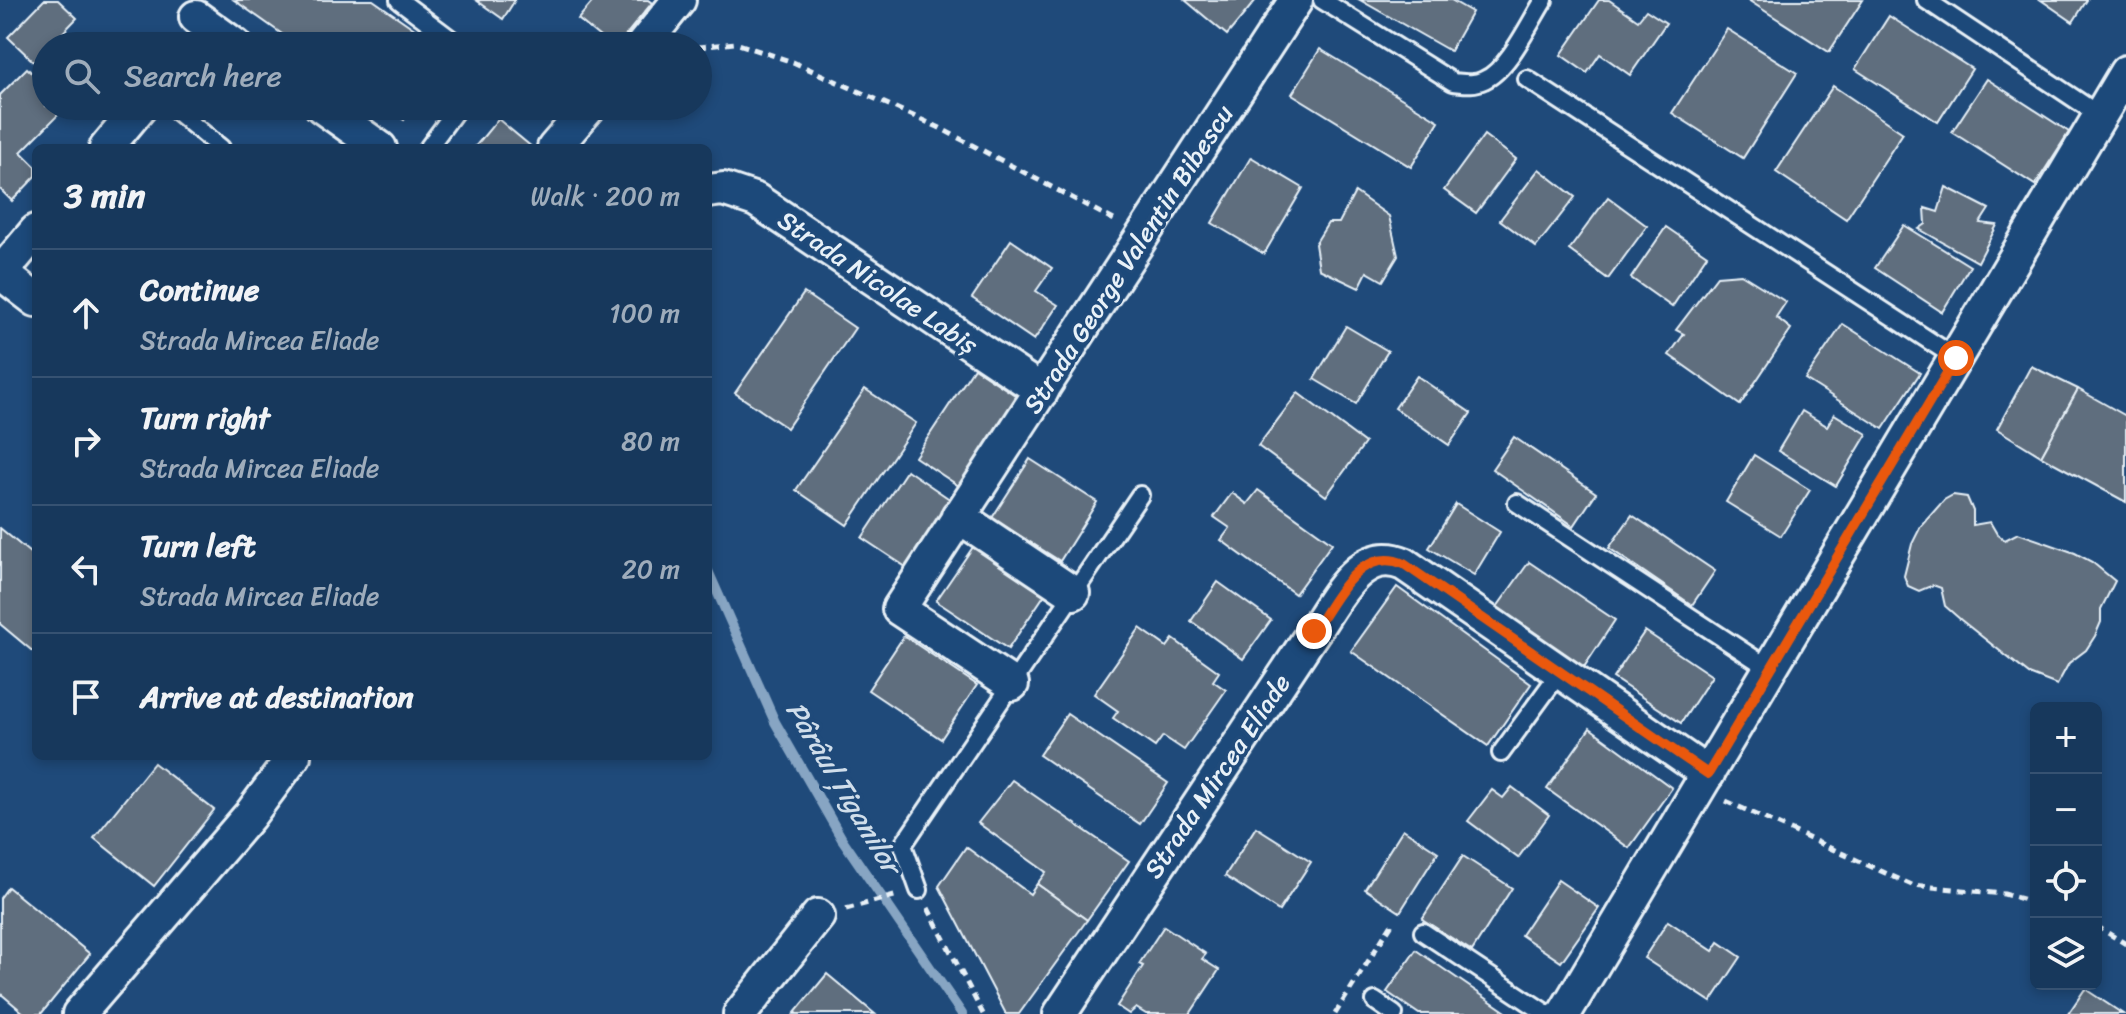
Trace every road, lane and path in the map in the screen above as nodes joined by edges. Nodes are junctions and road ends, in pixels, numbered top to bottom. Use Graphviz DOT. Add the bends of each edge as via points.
graph roads {
  1 [pos="399,0"];
  2 [pos="679,0"];
  3 [pos="1296,0"];
  4 [pos="1322,0"];
  5 [pos="1544,0"];
  6 [pos="1926,0"];
  7 [pos="192,21"];
  8 [pos="211,32"];
  9 [pos="441,32"];
  10 [pos="653,32"];
  11 [pos="712,45"];
  12 [pos="2126,72"];
  13 [pos="1527,79"];
  14 [pos="2099,115"];
  15 [pos="129,120"];
  16 [pos="187,120"];
  17 [pos="341,120"];
  18 [pos="449,120"];
  19 [pos="578,120"];
  20 [pos="109,144"];
  21 [pos="216,144"];
  22 [pos="374,144"];
  23 [pos="431,144"];
  24 [pos="557,144"];
  25 [pos="712,190"];
  26 [pos="32,236"];
  27 [pos="1144,236"];
  28 [pos="0,273"];
  29 [pos="32,297"];
  30 [pos="1956,358"];
  31 [pos="1042,391"];
  32 [pos="1140,495"];
  33 [pos="1517,503"];
  34 [pos="958,516"];
  35 [pos="1073,593"];
  36 [pos="1770,669"];
  37 [pos="1560,672"];
  38 [pos="1012,684"];
  39 [pos="1501,753"];
  40 [pos="291,760"];
  41 [pos="1704,782"];
  42 [pos="919,890"];
  43 [pos="2030,901"];
  44 [pos="818,916"];
  45 [pos="1393,922"];
  46 [pos="2102,930"];
  47 [pos="1423,932"];
  48 [pos="2126,944"];
  49 [pos="1375,1001"];
  50 [pos="79,1014"];
  51 [pos="740,1014"];
  52 [pos="983,1014"];
  53 [pos="1060,1014"];
  54 [pos="1335,1014"];
  55 [pos="1394,1014"];
  56 [pos="1547,1014"];
  57 [pos="1564,1014"];
  1 -- 9 [label="lane"];
  2 -- 10 [label="street"];
  3 -- 27 [label="street, Strada George Valentin Bibescu"];
  4 -- 5 [label="lane" via="1453,82 1468,84 1485,80 1503,65"];
  6 -- 14 [label="lane"];
  7 -- 8 [label="street"];
  11 -- 27 [label="path" via="735,43 793,62 938,127"];
  12 -- 14 [label="street"];
  13 -- 30 [label="lane"];
  14 -- 30 [label="street"];
  15 -- 20 [label="street"];
  16 -- 21 [label="lane"];
  17 -- 22 [label="street"];
  18 -- 23 [label="lane"];
  19 -- 24 [label="street"];
  25 -- 31 [label="street, Strada Nicolae Labiș" via="756,200"];
  26 -- 28 [label="street"];
  27 -- 31 [label="street, Strada George Valentin Bibescu"];
  28 -- 29 [label="street"];
  30 -- 36 [label="street"];
  31 -- 34 [label="street, Strada George Valentin Bibescu"];
  32 -- 35 [label="lane"];
  33 -- 36 [label="lane"];
  34 -- 35 [label="street"];
  34 -- 38 [label="street, Strada George Valentin Bibescu" via="899,609"];
  35 -- 38 [label="lane"];
  36 -- 41 [label="street"];
  37 -- 39 [label="lane"];
  37 -- 41 [label="street, Strada Mircea Eliade"];
  37 -- 53 [label="street, Strada Mircea Eliade" via="1404,564 1392,558 1362,567"];
  38 -- 42 [label="lane" via="903,845"];
  40 -- 50 [label="street"];
  41 -- 43 [label="path" via="1912,885"];
  41 -- 57 [label="street"];
  42 -- 44 [label="path"];
  42 -- 52 [label="path"];
  44 -- 51 [label="street"];
  45 -- 54 [label="path"];
  46 -- 48 [label="path"];
  47 -- 56 [label="lane"];
  49 -- 55 [label="lane"];
}
